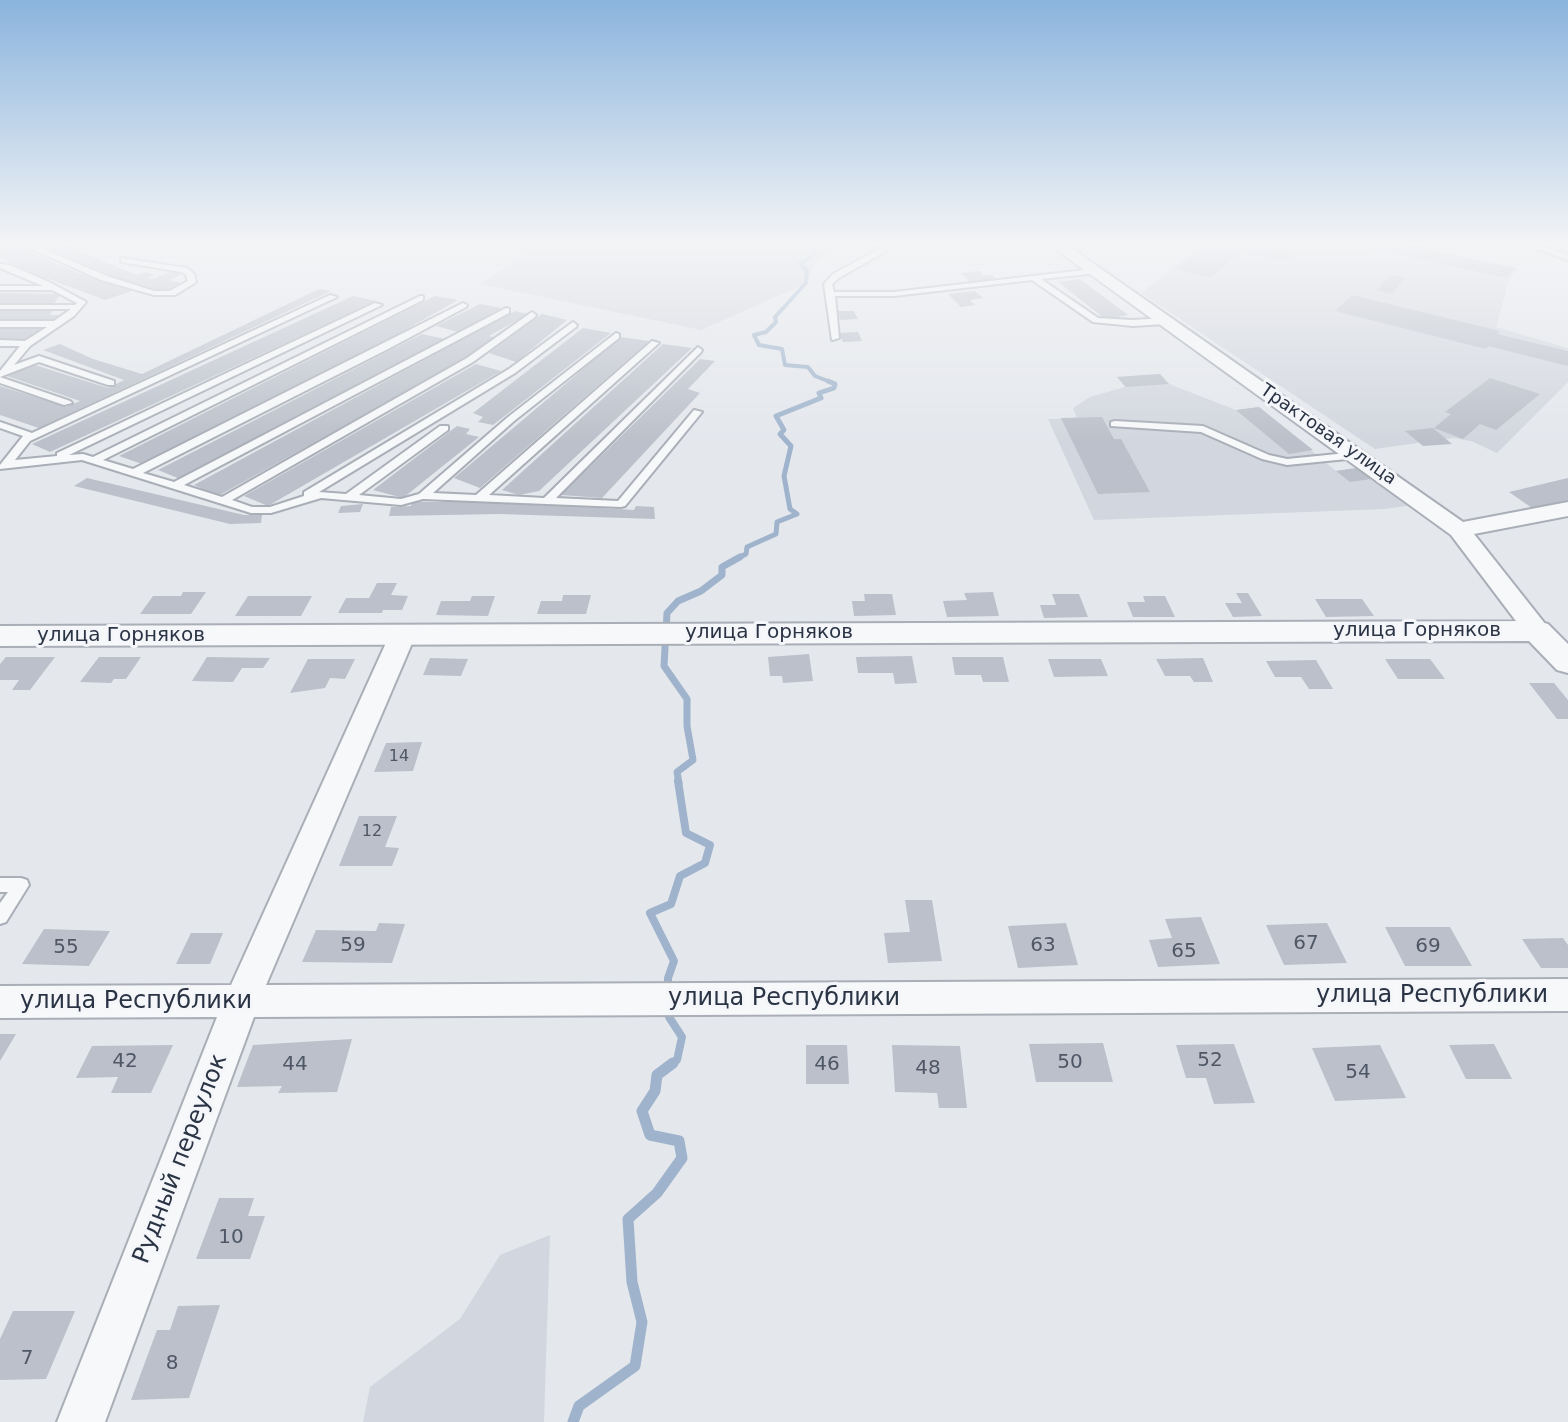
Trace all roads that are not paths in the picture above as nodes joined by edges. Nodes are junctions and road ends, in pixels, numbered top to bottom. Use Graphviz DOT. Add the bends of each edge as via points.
graph roads {
  1 [pos="72,309"];
  2 [pos="306,309"];
  3 [pos="369,309"];
  4 [pos="397,309"];
  5 [pos="455,309"];
  6 [pos="832,309"];
  7 [pos="1080,309"];
  8 [pos="1149,309"];
  9 [pos="506,311"];
  10 [pos="532,315"];
  11 [pos="1166,321"];
  12 [pos="0,324"];
  13 [pos="56,324"];
  14 [pos="573,325"];
  15 [pos="616,336"];
  16 [pos="835,338"];
  17 [pos="0,343"];
  18 [pos="655,343"];
  19 [pos="27,344"];
  20 [pos="698,350"];
  21 [pos="5,361"];
  22 [pos="1,376"];
  23 [pos="111,383"];
  24 [pos="67,403"];
  25 [pos="697,412"];
  26 [pos="425,422"];
  27 [pos="1115,424"];
  28 [pos="0,425"];
  29 [pos="32,436"];
  30 [pos="1357,455"];
  31 [pos="94,460"];
  32 [pos="50,461"];
  33 [pos="4,467"];
  34 [pos="134,473"];
  35 [pos="175,486"];
  36 [pos="423,496"];
  37 [pos="349,497"];
  38 [pos="479,498"];
  39 [pos="223,501"];
  40 [pos="547,501"];
  41 [pos="293,503"];
  42 [pos="1568,509"];
  43 [pos="1459,530"];
  44 [pos="1537,631"];
  45 [pos="403,634"];
  46 [pos="0,636"];
  47 [pos="1568,663"];
  48 [pos="0,885"];
  49 [pos="0,917"];
  50 [pos="1568,995"];
  51 [pos="0,1002"];
  52 [pos="241,1002"];
  53 [pos="81,1422"];
  1 -- 13 [label="lane"];
  2 -- 29 [label="lane"];
  3 -- 32 [label="lane"];
  4 -- 31 [label="lane"];
  5 -- 34 [label="lane"];
  6 -- 16 [label="lane"];
  7 -- 11 [label="lane" via="1096,320"];
  8 -- 11 [label="street, Трактовая улица"];
  9 -- 35 [label="lane"];
  10 -- 39 [label="lane" via="470,360"];
  11 -- 30 [label="street, Трактовая улица"];
  12 -- 13 [label="lane"];
  13 -- 19 [label="lane"];
  14 -- 26 [label="lane" via="512,371"];
  15 -- 36 [label="lane"];
  17 -- 19 [label="lane"];
  18 -- 38 [label="lane"];
  19 -- 21 [label="lane"];
  20 -- 40 [label="lane"];
  21 -- 22 [label="lane"];
  22 -- 23 [label="lane" via="39,359"];
  22 -- 24 [label="lane"];
  25 -- 40 [label="lane" via="621,504"];
  26 -- 37 [label="lane" via="444,428"];
  26 -- 41 [label="lane"];
  27 -- 30 [label="lane" via="1203,429 1287,462"];
  28 -- 29 [label="lane"];
  29 -- 33 [label="lane"];
  30 -- 43 [label="street, Трактовая улица"];
  31 -- 32 [label="lane"];
  31 -- 34 [label="lane"];
  32 -- 33 [label="lane"];
  34 -- 35 [label="lane"];
  35 -- 39 [label="lane"];
  36 -- 37 [label="lane" via="401,502"];
  36 -- 38 [label="lane"];
  37 -- 41 [label="lane" via="320,495"];
  38 -- 40 [label="lane"];
  39 -- 41 [label="lane" via="251,510"];
  42 -- 43 [label="street"];
  43 -- 44 [label="street, Трактовая улица"];
  44 -- 45 [label="street, улица Горняков"];
  44 -- 47 [label="street, Трактовая улица"];
  45 -- 46 [label="street, улица Горняков"];
  45 -- 52 [label="street, Рудный переулок"];
  48 -- 49 [label="lane" via="21,885"];
  50 -- 52 [label="street, улица Республики"];
  51 -- 52 [label="street, улица Республики"];
  52 -- 53 [label="street, Рудный переулок"];
}
